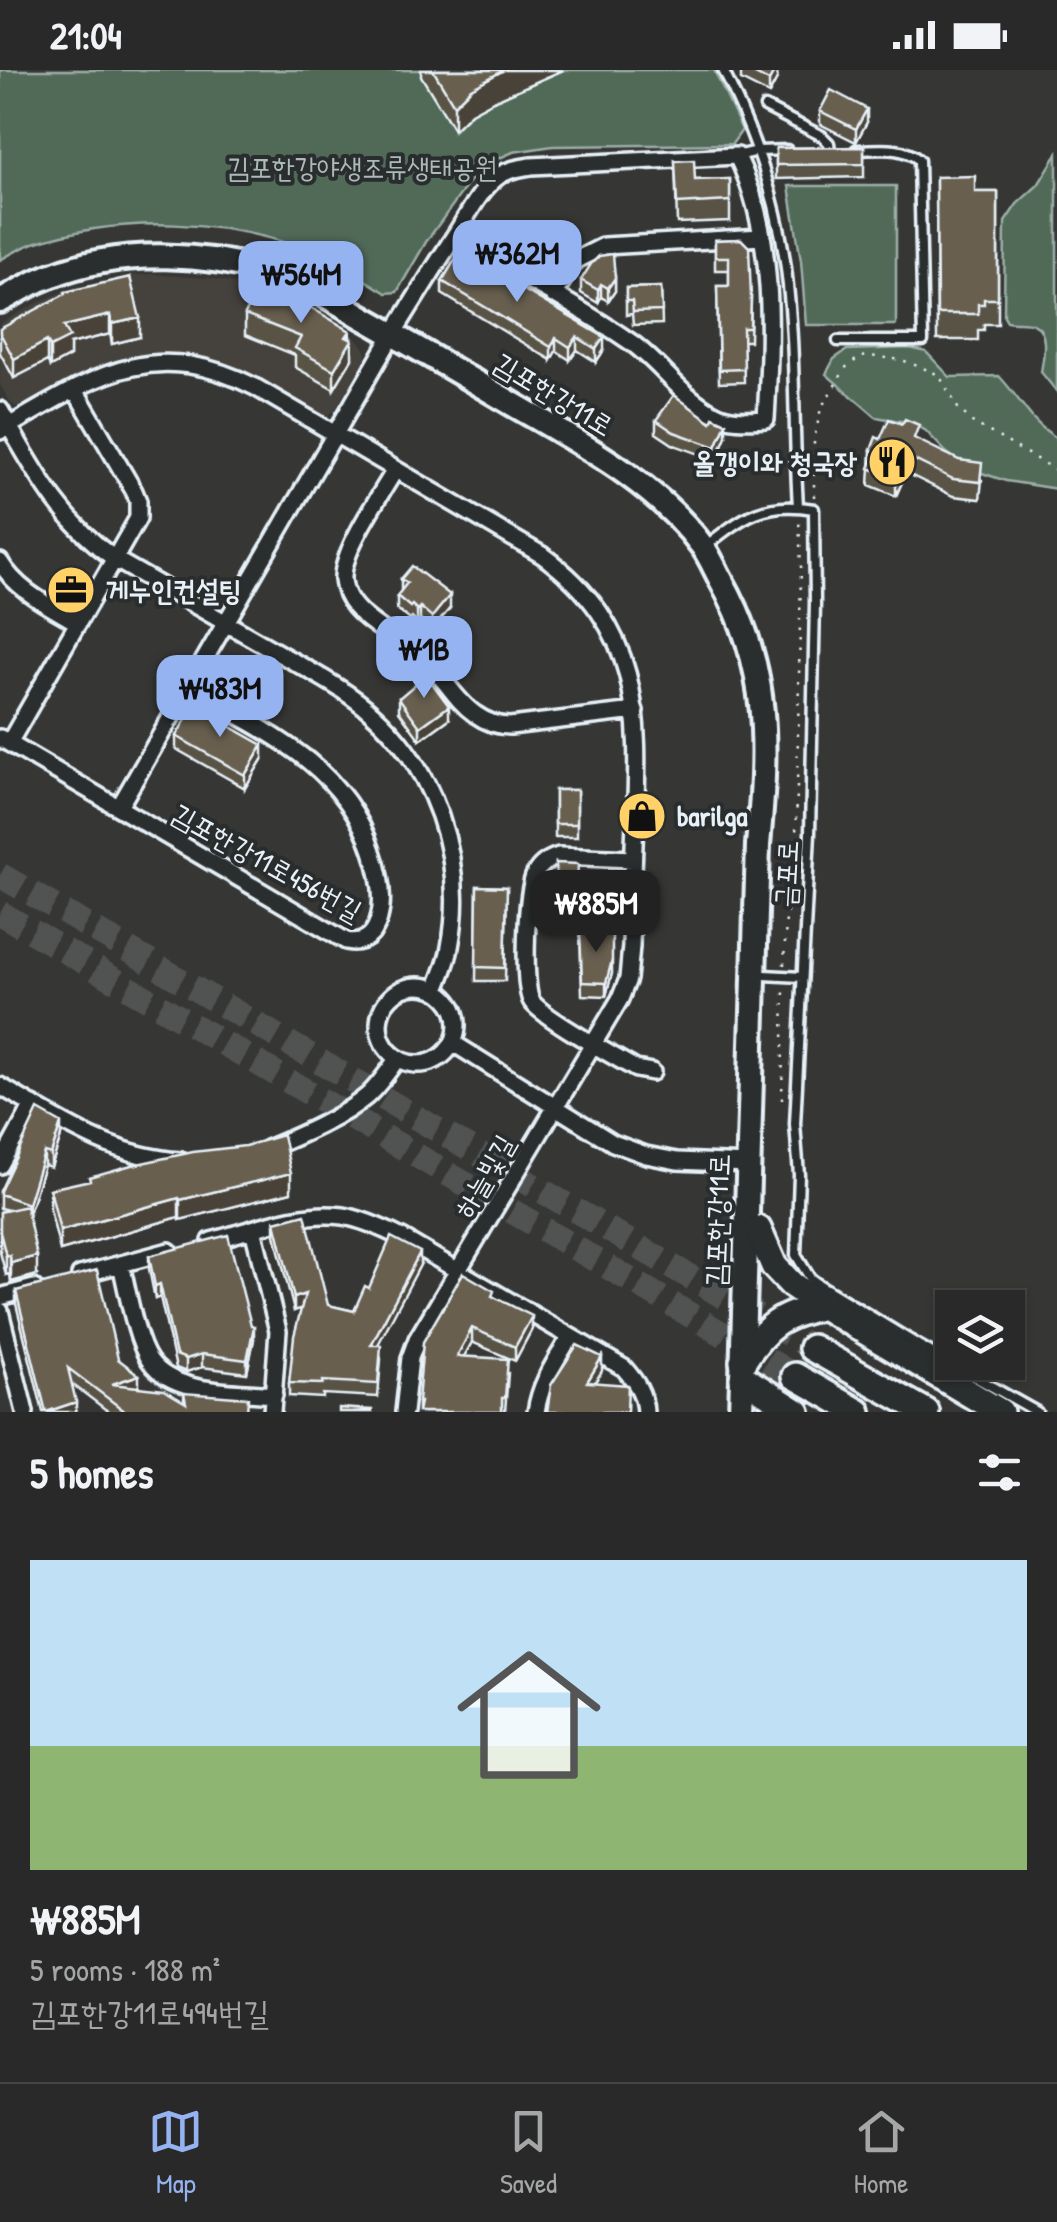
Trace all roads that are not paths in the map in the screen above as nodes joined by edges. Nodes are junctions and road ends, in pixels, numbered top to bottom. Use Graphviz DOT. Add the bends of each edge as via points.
graph roads {
  1 [pos="724,70"];
  2 [pos="765,107"];
  3 [pos="800,150"];
  4 [pos="815,150"];
  5 [pos="830,150"];
  6 [pos="758,151"];
  7 [pos="737,156"];
  8 [pos="762,237"];
  9 [pos="452,238"];
  10 [pos="553,294"];
  11 [pos="0,301"];
  12 [pos="393,334"];
  13 [pos="838,341"];
  14 [pos="75,390"];
  15 [pos="0,410"];
  16 [pos="4,428"];
  17 [pos="334,433"];
  18 [pos="395,470"];
  19 [pos="798,506"];
  20 [pos="703,548"];
  21 [pos="116,560"];
  22 [pos="0,562"];
  23 [pos="78,623"];
  24 [pos="225,623"];
  25 [pos="188,688"];
  26 [pos="635,712"];
  27 [pos="4,741"];
  28 [pos="763,791"];
  29 [pos="119,807"];
  30 [pos="633,859"];
  31 [pos="774,975"];
  32 [pos="802,977"];
  33 [pos="436,990"];
  34 [pos="453,1043"];
  35 [pos="593,1043"];
  36 [pos="397,1059"];
  37 [pos="652,1072"];
  38 [pos="0,1086"];
  39 [pos="33,1106"];
  40 [pos="554,1107"];
  41 [pos="251,1154"];
  42 [pos="191,1162"];
  43 [pos="749,1164"];
  44 [pos="0,1165"];
  45 [pos="758,1229"];
  46 [pos="253,1230"];
  47 [pos="196,1244"];
  48 [pos="178,1249"];
  49 [pos="121,1264"];
  50 [pos="458,1270"];
  51 [pos="69,1278"];
  52 [pos="52,1283"];
  53 [pos="0,1297"];
  54 [pos="823,1306"];
  55 [pos="0,1311"];
  56 [pos="570,1337"];
  57 [pos="812,1348"];
  58 [pos="751,1376"];
  59 [pos="795,1376"];
  60 [pos="273,1404"];
  61 [pos="25,1412"];
  62 [pos="404,1412"];
  63 [pos="536,1412"];
  64 [pos="645,1412"];
  65 [pos="742,1412"];
  66 [pos="797,1412"];
  67 [pos="858,1412"];
  68 [pos="926,1412"];
  69 [pos="1000,1412"];
  70 [pos="1037,1412"];
  1 -- 6 [label="lane"];
  2 -- 5 [label="lane" via="822,136"];
  3 -- 6 [label="lane"];
  4 -- 5 [label="lane"];
  5 -- 13 [label="lane" via="901,150 916,156 920,168 923,341"];
  6 -- 7 [label="lane"];
  6 -- 19 [label="lane" via="786,267"];
  7 -- 8 [label="street"];
  7 -- 9 [label="street" via="517,168 488,186"];
  8 -- 10 [label="street" via="604,246 576,260"];
  8 -- 10 [label="street" via="770,308 766,420 712,413 634,344"];
  9 -- 10 [label="street"];
  9 -- 12 [label="street"];
  11 -- 12 [label="main road, 김포한강11로" via="68,270 182,258 287,278"];
  12 -- 17 [label="street"];
  12 -- 20 [label="main road, 김포한강11로" via="632,476"];
  14 -- 16 [label="street"];
  14 -- 17 [label="street" via="131,366 193,365 238,378"];
  14 -- 21 [label="street" via="138,501 136,526"];
  15 -- 16 [label="street"];
  16 -- 21 [label="street" via="57,505"];
  17 -- 18 [label="street"];
  17 -- 24 [label="street"];
  18 -- 26 [label="street" via="568,575 615,640"];
  18 -- 26 [label="street" via="345,562 346,592 360,612 416,652 465,706 492,724"];
  19 -- 20 [label="lane" via="750,514"];
  19 -- 32 [label="lane, 금포로" via="814,509 815,603"];
  20 -- 28 [label="main road, 김포한강11로" via="738,610 754,659 764,710"];
  21 -- 23 [label="street"];
  21 -- 24 [label="street"];
  22 -- 23 [label="street" via="20,586"];
  23 -- 27 [label="street"];
  24 -- 25 [label="street"];
  24 -- 33 [label="street" via="366,708 422,776 442,824 454,885 450,946"];
  25 -- 29 [label="street"];
  25 -- 29 [label="street, 김포한강11로456번길" via="296,750 342,793 376,864 381,908 374,931 365,940 346,941"];
  26 -- 30 [label="street, 하늘빛길"];
  27 -- 29 [label="street"];
  28 -- 31 [label="main road, 김포한강11로"];
  28 -- 43 [label="main road, 김포한강11로"];
  30 -- 35 [label="street, 하늘빛길" via="628,980"];
  30 -- 35 [label="street" via="551,858 530,886 528,994 537,1008"];
  31 -- 32 [label="lane"];
  31 -- 45 [label="main road, 김포한강11로"];
  32 -- 70 [label="lane, 금포로" via="796,1255 818,1284"];
  33 -- 34 [label="street" via="456,1013"];
  33 -- 36 [label="street" via="413,986 383,1006 382,1041"];
  34 -- 36 [label="street" via="424,1064"];
  34 -- 40 [label="street"];
  35 -- 37 [label="street"];
  35 -- 40 [label="street, 하늘빛길"];
  36 -- 41 [label="street" via="364,1098"];
  38 -- 39 [label="street"];
  39 -- 42 [label="street" via="114,1148"];
  39 -- 44 [label="street"];
  40 -- 43 [label="street" via="646,1155"];
  40 -- 50 [label="street, 하늘빛길"];
  43 -- 58 [label="main road, 김포한강11로"];
  45 -- 54 [label="highway" via="774,1266"];
  45 -- 58 [label="main road, 김포한강11로"];
  46 -- 47 [label="street"];
  46 -- 50 [label="street" via="304,1216 343,1216 402,1238"];
  46 -- 60 [label="street" via="278,1332"];
  48 -- 49 [label="street"];
  49 -- 51 [label="street"];
  49 -- 60 [label="street" via="144,1348 160,1372 192,1387"];
  50 -- 56 [label="street"];
  50 -- 62 [label="street, 하늘빛길" via="416,1340"];
  52 -- 53 [label="street"];
  54 -- 58 [label="highway" via="775,1324"];
  54 -- 69 [label="highway"];
  55 -- 61 [label="street"];
  56 -- 63 [label="street" via="544,1382"];
  56 -- 64 [label="street" via="624,1368 637,1383"];
  57 -- 68 [label="highway"];
  58 -- 65 [label="main road, 김포한강11로"];
  58 -- 66 [label="highway"];
  59 -- 67 [label="highway"];
}
